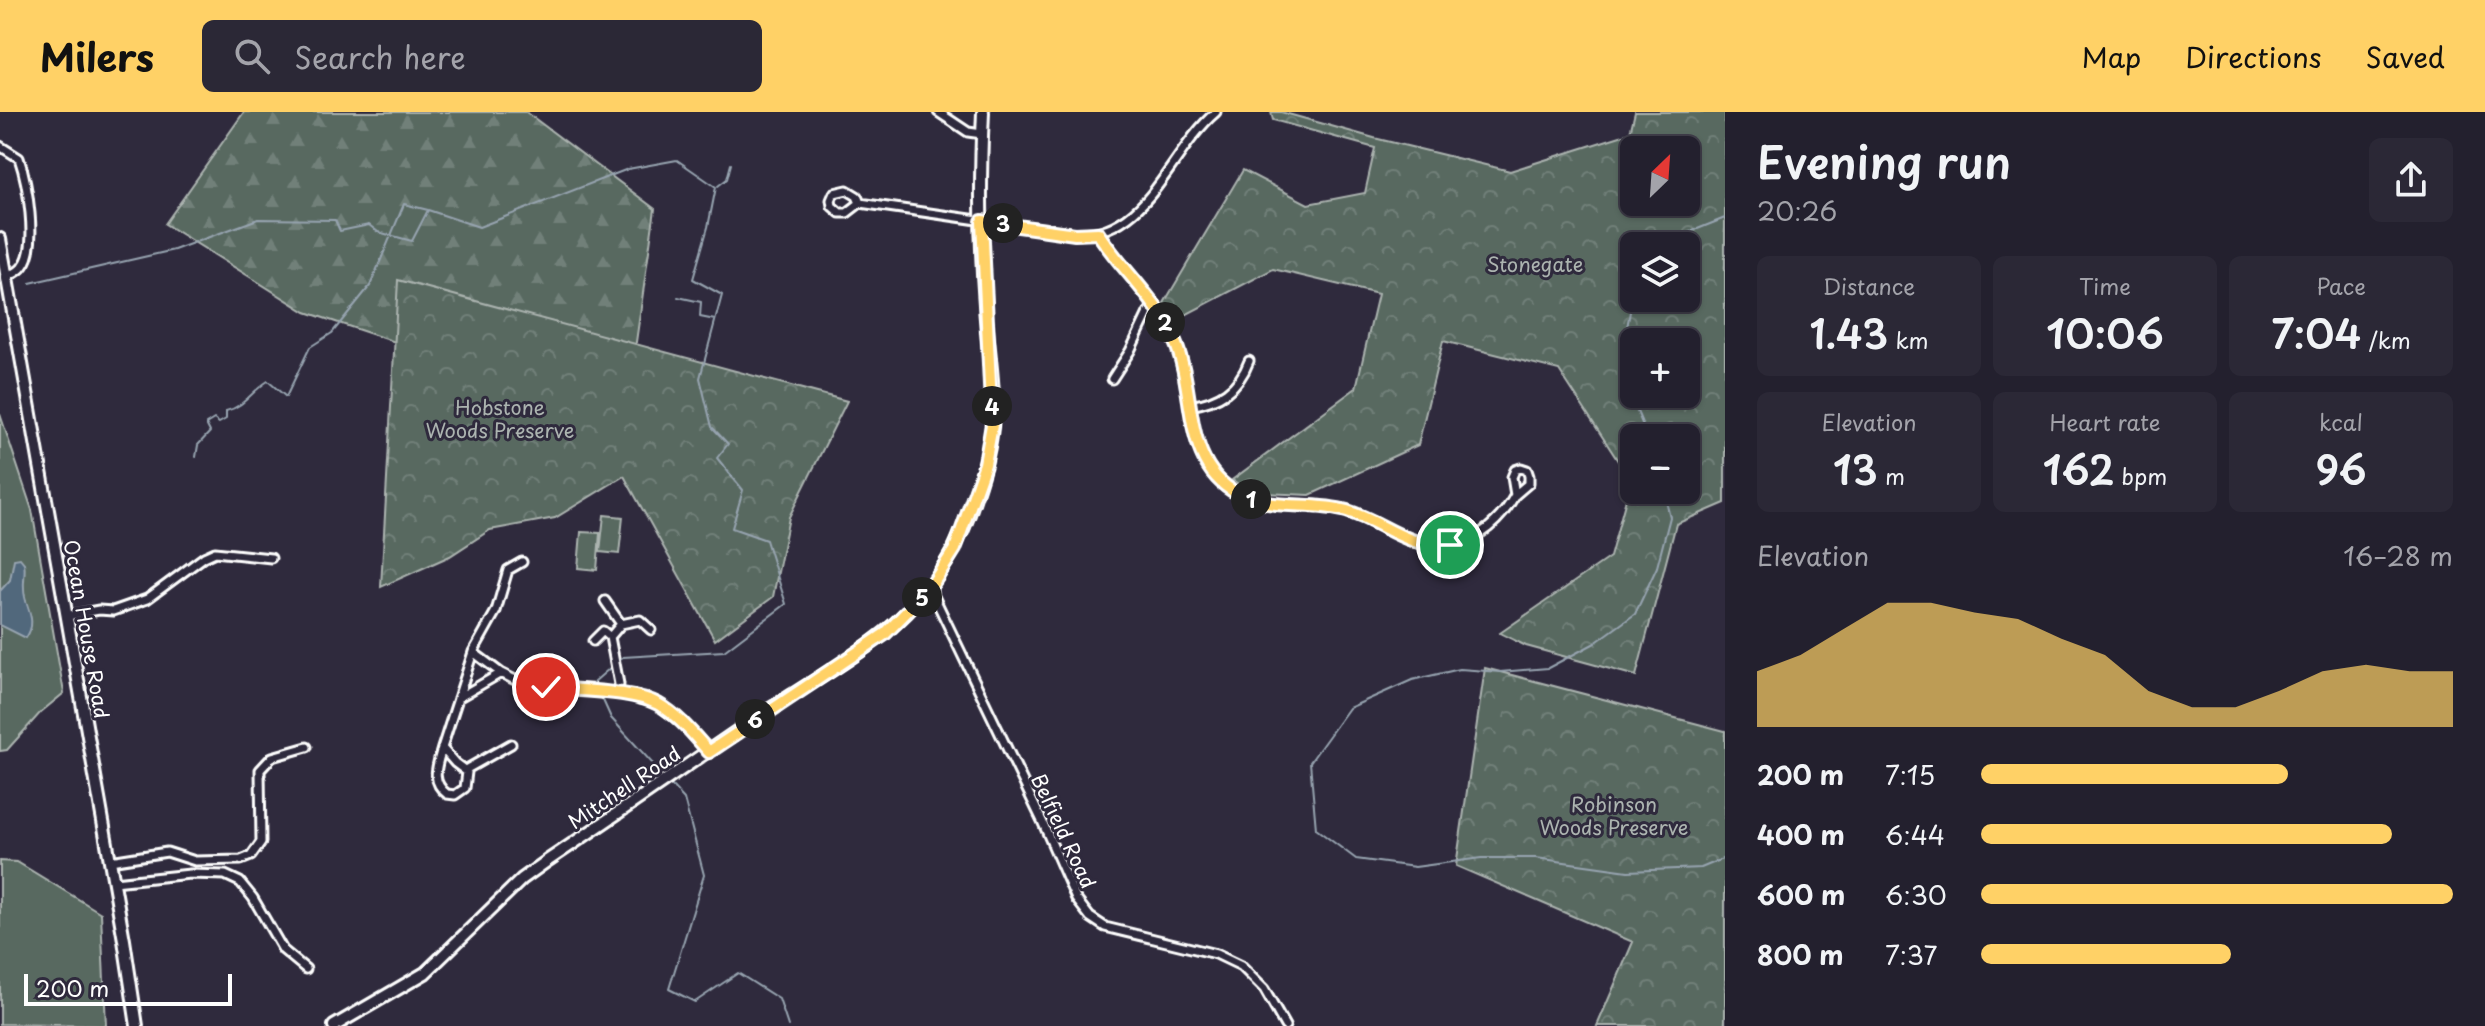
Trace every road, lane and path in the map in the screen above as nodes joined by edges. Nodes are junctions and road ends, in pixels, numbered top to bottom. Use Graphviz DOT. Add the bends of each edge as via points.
graph roads {
  1 [pos="938,112"];
  2 [pos="983,112"];
  3 [pos="1216,112"];
  4 [pos="982,134"];
  5 [pos="0,146"];
  6 [pos="860,203"];
  7 [pos="982,221"];
  8 [pos="1098,233"];
  9 [pos="0,239"];
  10 [pos="7,277"];
  11 [pos="1155,304"];
  12 [pos="1249,361"];
  13 [pos="1112,379"];
  14 [pos="1190,406"];
  15 [pos="1515,495"];
  16 [pos="271,558"];
  17 [pos="522,562"];
  18 [pos="930,588"];
  19 [pos="605,601"];
  20 [pos="67,616"];
  21 [pos="621,624"];
  22 [pos="651,630"];
  23 [pos="610,637"];
  24 [pos="593,641"];
  25 [pos="473,652"];
  26 [pos="501,673"];
  27 [pos="618,693"];
  28 [pos="458,698"];
  29 [pos="511,744"];
  30 [pos="307,747"];
  31 [pos="442,748"];
  32 [pos="709,752"];
  33 [pos="465,770"];
  34 [pos="110,861"];
  35 [pos="114,882"];
  36 [pos="306,969"];
  37 [pos="133,1025"];
  38 [pos="334,1026"];
  39 [pos="1285,1026"];
  1 -- 4 [label="street" via="968,132"];
  2 -- 4 [label="street, Mitchell Road"];
  3 -- 8 [label="street" via="1138,210"];
  4 -- 7 [label="street, Mitchell Road"];
  5 -- 10 [label="street" via="19,158 30,231 26,262"];
  6 -- 7 [label="street"];
  7 -- 8 [label="street"];
  7 -- 18 [label="street, Mitchell Road" via="990,441 962,535"];
  8 -- 11 [label="street"];
  9 -- 10 [label="street, Ocean House Road"];
  10 -- 20 [label="street, Ocean House Road"];
  11 -- 13 [label="street"];
  11 -- 14 [label="street" via="1176,345"];
  12 -- 14 [label="street" via="1225,395"];
  14 -- 15 [label="street" via="1202,457 1227,487 1249,499 1348,512 1402,538 1433,546 1453,545 1479,534 1498,520"];
  16 -- 20 [label="street" via="215,552 147,599 113,611"];
  17 -- 25 [label="street" via="508,570 496,611"];
  18 -- 32 [label="street, Mitchell Road" via="868,647"];
  18 -- 39 [label="street, Belfield Road" via="1076,899 1090,917 1105,927 1216,954 1241,966 1264,989"];
  19 -- 21 [label="street"];
  20 -- 34 [label="street, Ocean House Road"];
  21 -- 22 [label="street" via="640,620"];
  21 -- 23 [label="street"];
  23 -- 24 [label="street" via="603,631"];
  23 -- 27 [label="street"];
  25 -- 26 [label="street"];
  25 -- 28 [label="street"];
  26 -- 27 [label="street" via="525,685"];
  26 -- 28 [label="street"];
  27 -- 32 [label="street" via="657,703"];
  28 -- 31 [label="street"];
  29 -- 33 [label="street"];
  30 -- 34 [label="street" via="272,757 260,770 261,842 251,856 195,861 167,852"];
  31 -- 33 [label="street"];
  31 -- 33 [label="street" via="435,777 442,791 462,791"];
  32 -- 38 [label="street, Mitchell Road" via="522,879 425,973"];
  34 -- 35 [label="street, Ocean House Road"];
  35 -- 36 [label="street" via="225,875 240,882 283,950"];
  35 -- 37 [label="street, Ocean House Road"];
}
